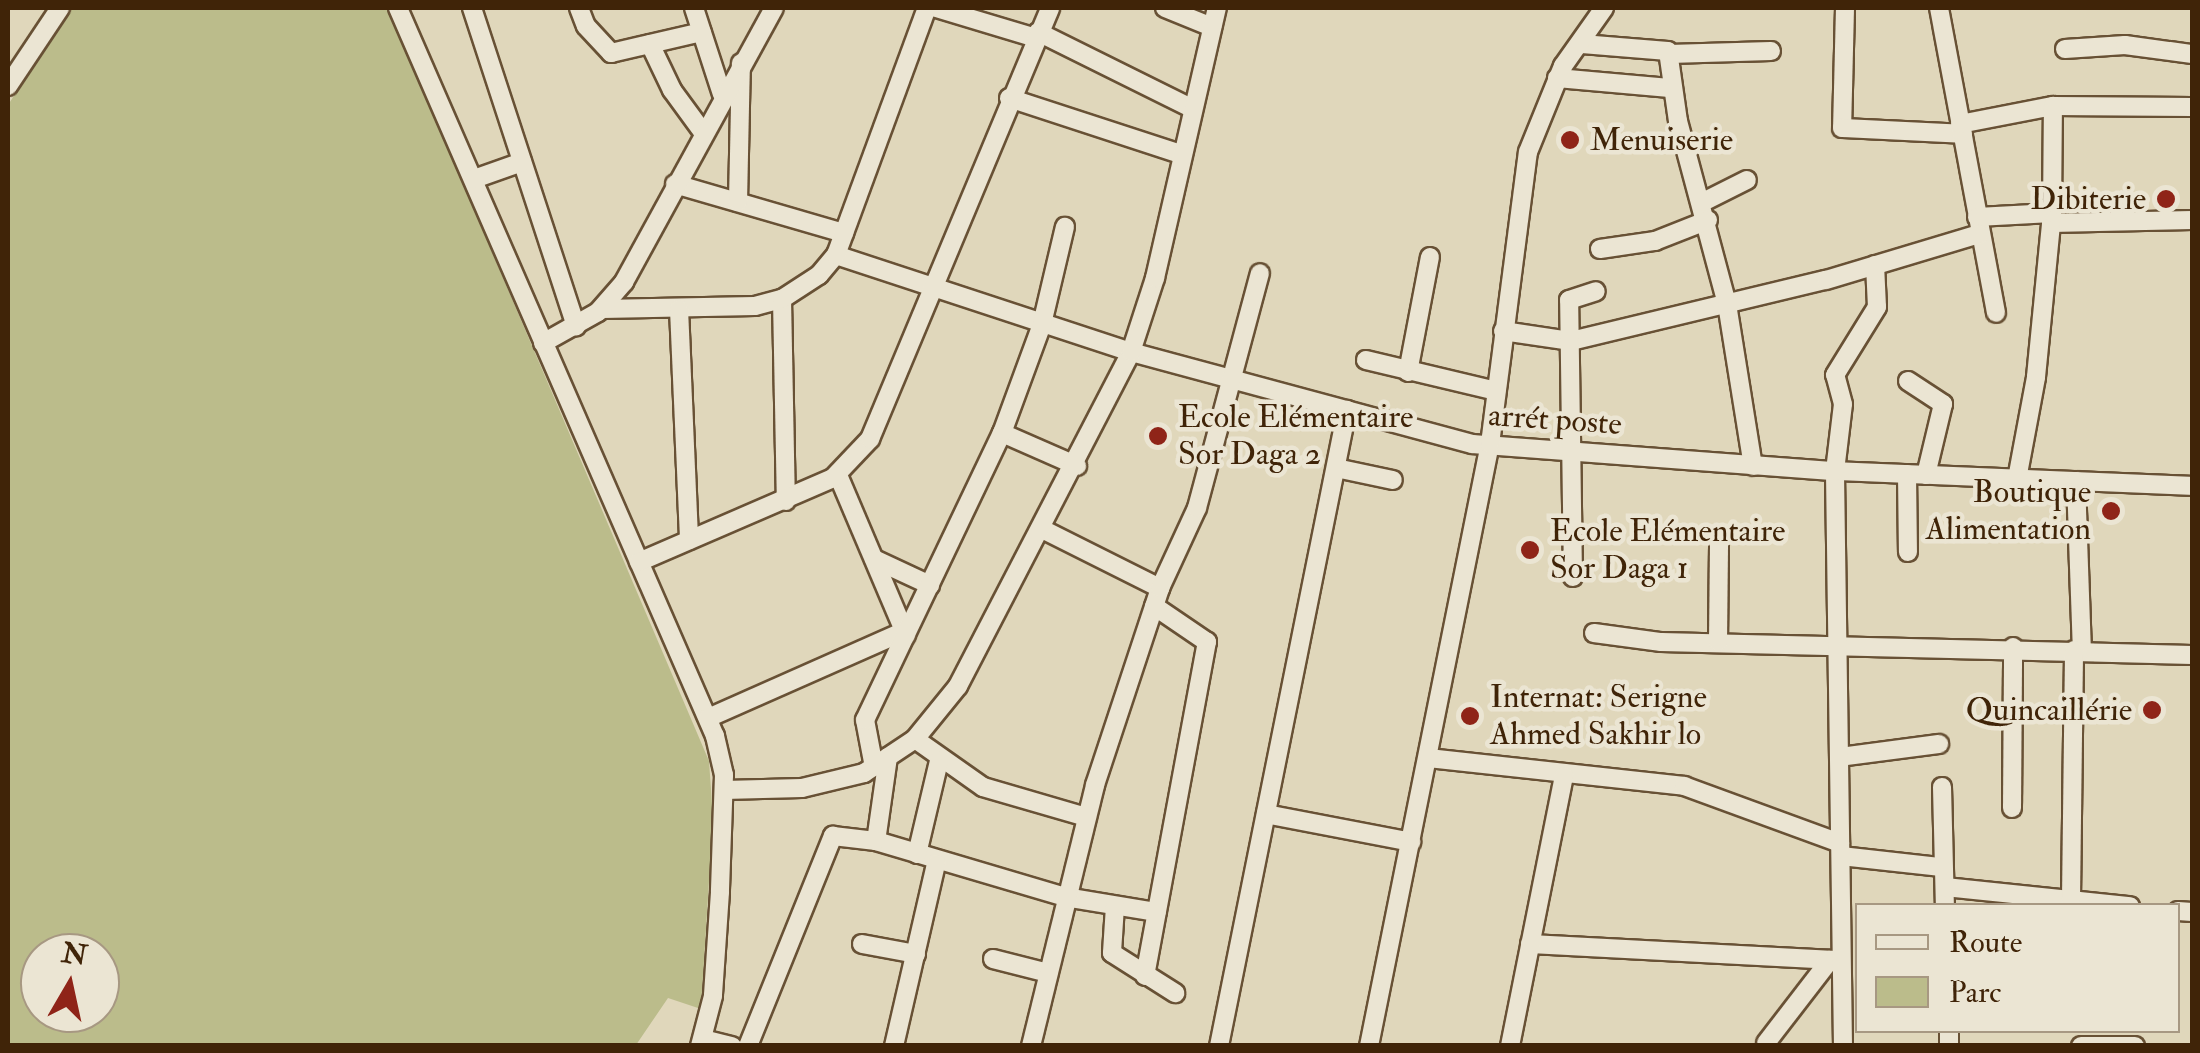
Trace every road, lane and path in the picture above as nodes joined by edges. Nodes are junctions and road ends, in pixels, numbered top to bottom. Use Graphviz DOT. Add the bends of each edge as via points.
graph roads {
  1 [pos="60,8"];
  2 [pos="398,8"];
  3 [pos="472,8"];
  4 [pos="579,8"];
  5 [pos="694,8"];
  6 [pos="774,8"];
  7 [pos="926,8"];
  8 [pos="936,8"];
  9 [pos="1050,8"];
  10 [pos="1166,8"];
  11 [pos="1217,8"];
  12 [pos="1604,8"];
  13 [pos="1845,8"];
  14 [pos="1938,8"];
  15 [pos="1212,27"];
  16 [pos="702,32"];
  17 [pos="1037,35"];
  18 [pos="650,44"];
  19 [pos="1582,44"];
  20 [pos="2065,49"];
  21 [pos="1771,51"];
  22 [pos="1668,54"];
  23 [pos="2192,54"];
  24 [pos="740,63"];
  25 [pos="1557,78"];
  26 [pos="8,86"];
  27 [pos="1670,88"];
  28 [pos="722,94"];
  29 [pos="1010,98"];
  30 [pos="2054,106"];
  31 [pos="2192,107"];
  32 [pos="1192,108"];
  33 [pos="1962,129"];
  34 [pos="702,131"];
  35 [pos="1180,154"];
  36 [pos="522,162"];
  37 [pos="474,179"];
  38 [pos="1747,180"];
  39 [pos="675,184"];
  40 [pos="738,202"];
  41 [pos="1706,211"];
  42 [pos="2051,218"];
  43 [pos="2192,220"];
  44 [pos="1978,226"];
  45 [pos="1066,227"];
  46 [pos="844,233"];
  47 [pos="1600,249"];
  48 [pos="836,255"];
  49 [pos="1430,258"];
  50 [pos="1875,265"];
  51 [pos="1260,274"];
  52 [pos="1596,291"];
  53 [pos="933,292"];
  54 [pos="782,299"];
  55 [pos="1727,304"];
  56 [pos="679,308"];
  57 [pos="602,309"];
  58 [pos="1996,313"];
  59 [pos="1042,324"];
  60 [pos="576,326"];
  61 [pos="1503,331"];
  62 [pos="1571,340"];
  63 [pos="543,343"];
  64 [pos="1131,352"];
  65 [pos="1366,360"];
  66 [pos="1408,372"];
  67 [pos="1233,380"];
  68 [pos="1908,381"];
  69 [pos="1496,391"];
  70 [pos="1346,410"];
  71 [pos="1002,433"];
  72 [pos="1490,444"];
  73 [pos="1570,450"];
  74 [pos="1076,466"];
  75 [pos="1754,466"];
  76 [pos="1336,468"];
  77 [pos="1835,471"];
  78 [pos="1916,474"];
  79 [pos="838,475"];
  80 [pos="2017,479"];
  81 [pos="1393,480"];
  82 [pos="2076,481"];
  83 [pos="2192,486"];
  84 [pos="786,501"];
  85 [pos="1044,530"];
  86 [pos="688,540"];
  87 [pos="1719,544"];
  88 [pos="1908,552"];
  89 [pos="874,558"];
  90 [pos="639,562"];
  91 [pos="1573,577"];
  92 [pos="930,585"];
  93 [pos="1157,597"];
  94 [pos="905,633"];
  95 [pos="1594,633"];
  96 [pos="1718,642"];
  97 [pos="1836,642"];
  98 [pos="2013,647"];
  99 [pos="2078,650"];
  100 [pos="2192,655"];
  101 [pos="708,718"];
  102 [pos="915,739"];
  103 [pos="1938,744"];
  104 [pos="1840,757"];
  105 [pos="1428,758"];
  106 [pos="939,761"];
  107 [pos="881,762"];
  108 [pos="1564,776"];
  109 [pos="1942,787"];
  110 [pos="724,790"];
  111 [pos="2012,808"];
  112 [pos="1266,814"];
  113 [pos="1086,817"];
  114 [pos="876,841"];
  115 [pos="1411,842"];
  116 [pos="1841,849"];
  117 [pos="918,854"];
  118 [pos="936,864"];
  119 [pos="1942,866"];
  120 [pos="1065,896"];
  121 [pos="1945,896"];
  122 [pos="2071,899"];
  123 [pos="2105,903"];
  124 [pos="1115,906"];
  125 [pos="1157,912"];
  126 [pos="862,944"];
  127 [pos="1530,944"];
  128 [pos="916,954"];
  129 [pos="993,960"];
  130 [pos="1835,960"];
  131 [pos="1048,973"];
  132 [pos="1146,976"];
  133 [pos="1175,994"];
  134 [pos="702,1042"];
  135 [pos="1766,1043"];
  136 [pos="732,1046"];
  137 [pos="748,1046"];
  138 [pos="894,1046"];
  139 [pos="1031,1046"];
  140 [pos="1219,1046"];
  141 [pos="1369,1046"];
  142 [pos="1510,1046"];
  143 [pos="1843,1046"];
  144 [pos="2082,1046"];
  145 [pos="2134,1046"];
  1 -- 26 [label="street"];
  2 -- 37 [label="street"];
  3 -- 36 [label="street"];
  4 -- 18 [label="street" via="605,50"];
  5 -- 16 [label="street"];
  6 -- 24 [label="street"];
  7 -- 46 [label="street"];
  8 -- 17 [label="street"];
  9 -- 17 [label="street"];
  10 -- 15 [label="street"];
  11 -- 15 [label="street"];
  12 -- 19 [label="street"];
  13 -- 33 [label="street" via="1842,128"];
  14 -- 33 [label="street"];
  15 -- 32 [label="street"];
  16 -- 18 [label="street"];
  16 -- 28 [label="street"];
  17 -- 29 [label="street"];
  17 -- 32 [label="street"];
  18 -- 34 [label="street"];
  19 -- 22 [label="street" via="1663,46"];
  19 -- 25 [label="street"];
  20 -- 23 [label="street" via="2125,45"];
  21 -- 22 [label="street"];
  22 -- 27 [label="street"];
  24 -- 28 [label="street"];
  24 -- 40 [label="street"];
  25 -- 27 [label="street"];
  25 -- 61 [label="street" via="1528,152"];
  27 -- 41 [label="street"];
  28 -- 34 [label="street"];
  29 -- 35 [label="street"];
  29 -- 53 [label="street"];
  30 -- 31 [label="street"];
  30 -- 33 [label="street"];
  30 -- 42 [label="street"];
  32 -- 35 [label="street"];
  33 -- 44 [label="street"];
  34 -- 39 [label="street"];
  35 -- 64 [label="street" via="1155,278"];
  36 -- 37 [label="street"];
  36 -- 60 [label="street"];
  37 -- 63 [label="street"];
  38 -- 41 [label="street"];
  39 -- 40 [label="street"];
  39 -- 57 [label="street" via="624,282"];
  40 -- 46 [label="street"];
  41 -- 47 [label="street" via="1655,241"];
  41 -- 55 [label="street"];
  42 -- 43 [label="street"];
  42 -- 44 [label="street"];
  42 -- 80 [label="street" via="2036,377"];
  44 -- 50 [label="street"];
  44 -- 58 [label="street"];
  45 -- 59 [label="street"];
  46 -- 48 [label="street"];
  48 -- 53 [label="street, arrét poste"];
  48 -- 54 [label="street" via="805,288"];
  49 -- 66 [label="street"];
  50 -- 55 [label="street"];
  50 -- 77 [label="street" via="1877,308 1836,369 1844,404"];
  51 -- 67 [label="street"];
  52 -- 62 [label="street" via="1570,298"];
  53 -- 59 [label="street, arrét poste"];
  53 -- 79 [label="street" via="876,426"];
  54 -- 56 [label="street"];
  54 -- 84 [label="street"];
  55 -- 62 [label="street"];
  55 -- 75 [label="street"];
  56 -- 57 [label="street"];
  56 -- 86 [label="street"];
  57 -- 60 [label="street"];
  59 -- 64 [label="street, arrét poste"];
  59 -- 71 [label="street"];
  60 -- 63 [label="street"];
  61 -- 62 [label="street"];
  61 -- 69 [label="street"];
  62 -- 73 [label="street"];
  63 -- 90 [label="street"];
  64 -- 67 [label="street, arrét poste"];
  64 -- 74 [label="street"];
  65 -- 66 [label="street"];
  66 -- 69 [label="street"];
  67 -- 70 [label="street, arrét poste"];
  67 -- 93 [label="street" via="1194,516"];
  68 -- 78 [label="street" via="1943,404"];
  69 -- 72 [label="street"];
  70 -- 72 [label="street, arrét poste"];
  70 -- 76 [label="street"];
  71 -- 74 [label="street"];
  71 -- 92 [label="street"];
  72 -- 73 [label="street, arrét poste"];
  72 -- 105 [label="street"];
  73 -- 75 [label="street, arrét poste"];
  73 -- 91 [label="street"];
  74 -- 85 [label="street"];
  75 -- 77 [label="street, arrét poste"];
  76 -- 81 [label="street"];
  76 -- 112 [label="street" via="1313,553"];
  77 -- 78 [label="street, arrét poste"];
  77 -- 97 [label="street"];
  78 -- 80 [label="street, arrét poste"];
  78 -- 88 [label="street"];
  79 -- 84 [label="street"];
  79 -- 89 [label="street"];
  80 -- 82 [label="street, arrét poste"];
  82 -- 83 [label="street, arrét poste"];
  82 -- 99 [label="street"];
  84 -- 86 [label="street"];
  85 -- 93 [label="street"];
  85 -- 102 [label="street" via="958,686"];
  86 -- 90 [label="street"];
  87 -- 96 [label="street"];
  89 -- 92 [label="street"];
  89 -- 94 [label="street"];
  90 -- 101 [label="street"];
  92 -- 94 [label="street"];
  93 -- 113 [label="street"];
  93 -- 125 [label="street" via="1206,642"];
  94 -- 101 [label="street"];
  94 -- 107 [label="street" via="863,727"];
  95 -- 96 [label="street"];
  96 -- 97 [label="street"];
  97 -- 98 [label="street"];
  97 -- 104 [label="street"];
  98 -- 99 [label="street"];
  98 -- 111 [label="street"];
  99 -- 100 [label="street"];
  99 -- 122 [label="street"];
  101 -- 110 [label="street"];
  102 -- 106 [label="street"];
  102 -- 107 [label="street"];
  103 -- 104 [label="street"];
  104 -- 116 [label="street"];
  105 -- 108 [label="street"];
  105 -- 115 [label="street"];
  106 -- 113 [label="street" via="984,787"];
  106 -- 117 [label="street"];
  107 -- 110 [label="street" via="829,784"];
  107 -- 114 [label="street"];
  108 -- 116 [label="street" via="1684,786"];
  108 -- 127 [label="street"];
  109 -- 119 [label="street"];
  110 -- 134 [label="street" via="716,964"];
  112 -- 115 [label="street"];
  112 -- 140 [label="street"];
  113 -- 120 [label="street"];
  114 -- 117 [label="street"];
  114 -- 137 [label="street" via="833,836"];
  115 -- 141 [label="street"];
  116 -- 119 [label="street"];
  116 -- 130 [label="street"];
  117 -- 118 [label="street"];
  118 -- 120 [label="street"];
  118 -- 128 [label="street"];
  119 -- 121 [label="street"];
  120 -- 124 [label="street"];
  120 -- 131 [label="street"];
  121 -- 122 [label="street"];
  122 -- 123 [label="street"];
  124 -- 125 [label="street"];
  124 -- 132 [label="street" via="1109,946"];
  125 -- 132 [label="street"];
  126 -- 128 [label="street"];
  127 -- 130 [label="street"];
  127 -- 142 [label="street"];
  128 -- 138 [label="street"];
  129 -- 131 [label="street"];
  130 -- 135 [label="street"];
  130 -- 143 [label="street"];
  131 -- 139 [label="street"];
  132 -- 133 [label="street"];
  134 -- 136 [label="street"];
  144 -- 145 [label="street"];
}
